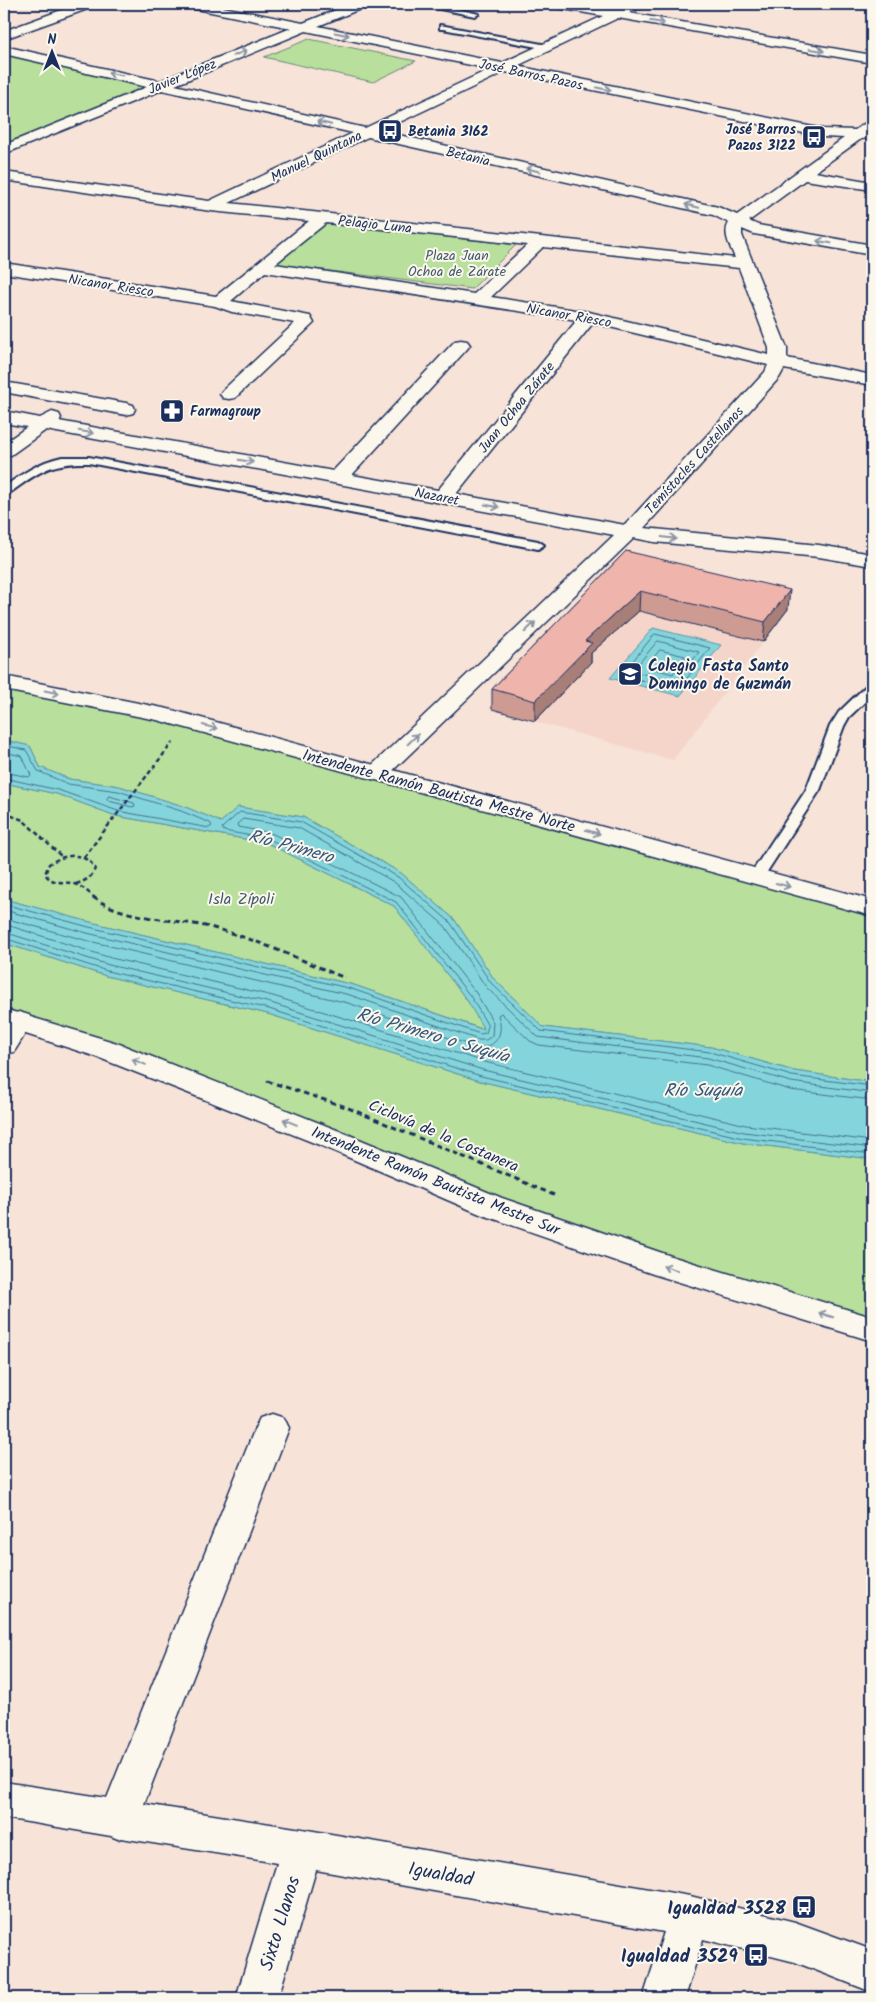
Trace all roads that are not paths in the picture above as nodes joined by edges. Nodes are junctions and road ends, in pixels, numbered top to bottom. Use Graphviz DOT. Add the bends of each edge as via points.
graph roads {
  1 [pos="89,4"];
  2 [pos="191,4"];
  3 [pos="361,4"];
  4 [pos="425,4"];
  5 [pos="558,4"];
  6 [pos="638,4"];
  7 [pos="475,14"];
  8 [pos="616,15"];
  9 [pos="304,26"];
  10 [pos="443,27"];
  11 [pos="4,35"];
  12 [pos="546,47"];
  13 [pos="4,50"];
  14 [pos="872,59"];
  15 [pos="503,68"];
  16 [pos="162,85"];
  17 [pos="872,125"];
  18 [pos="365,133"];
  19 [pos="872,135"];
  20 [pos="856,136"];
  21 [pos="4,150"];
  22 [pos="803,175"];
  23 [pos="4,176"];
  24 [pos="872,186"];
  25 [pos="211,206"];
  26 [pos="322,219"];
  27 [pos="737,222"];
  28 [pos="540,241"];
  29 [pos="872,250"];
  30 [pos="746,264"];
  31 [pos="262,267"];
  32 [pos="4,268"];
  33 [pos="479,299"];
  34 [pos="219,302"];
  35 [pos="589,317"];
  36 [pos="461,346"];
  37 [pos="778,362"];
  38 [pos="872,380"];
  39 [pos="4,387"];
  40 [pos="229,394"];
  41 [pos="74,400"];
  42 [pos="126,409"];
  43 [pos="4,417"];
  44 [pos="44,424"];
  45 [pos="4,451"];
  46 [pos="340,477"];
  47 [pos="4,492"];
  48 [pos="443,497"];
  49 [pos="629,532"];
  50 [pos="538,545"];
  51 [pos="872,560"];
  52 [pos="4,683"];
  53 [pos="872,688"];
  54 [pos="377,773"];
  55 [pos="756,878"];
  56 [pos="872,908"];
  57 [pos="9,1028"];
  58 [pos="872,1329"];
  59 [pos="272,1428"];
  60 [pos="4,1800"];
  61 [pos="118,1820"];
  62 [pos="302,1848"];
  63 [pos="690,1916"];
  64 [pos="872,1971"];
  65 [pos="257,1998"];
  66 [pos="664,1998"];
  1 -- 11 [label="street"];
  2 -- 9 [label="street, José Barros Pazos"];
  3 -- 9 [label="street, Javier López"];
  4 -- 7 [label="lane"];
  5 -- 8 [label="street"];
  6 -- 8 [label="street, Manuel Quintana"];
  8 -- 12 [label="street, Manuel Quintana"];
  8 -- 14 [label="street, one-way"];
  9 -- 15 [label="street, José Barros Pazos, one-way"];
  16 -- 9 [label="street, Javier López, one-way"];
  10 -- 12 [label="lane"];
  12 -- 15 [label="street, Manuel Quintana"];
  16 -- 13 [label="street, Betania, one-way"];
  15 -- 18 [label="street, Manuel Quintana"];
  15 -- 20 [label="street, José Barros Pazos, one-way" via="823,133"];
  18 -- 16 [label="street, Betania, one-way"];
  16 -- 21 [label="street, Javier López"];
  17 -- 20 [label="street"];
  18 -- 25 [label="street, Manuel Quintana"];
  27 -- 18 [label="street, Betania, one-way" via="718,212"];
  19 -- 20 [label="street, José Barros Pazos"];
  20 -- 22 [label="street"];
  22 -- 24 [label="street"];
  22 -- 27 [label="street"];
  23 -- 25 [label="street, Pelagio Luna"];
  25 -- 26 [label="street, Pelagio Luna"];
  26 -- 28 [label="street, Pelagio Luna"];
  26 -- 31 [label="street"];
  29 -- 27 [label="street, Betania, one-way" via="754,229"];
  27 -- 30 [label="street" via="734,235"];
  28 -- 30 [label="street, Pelagio Luna"];
  28 -- 33 [label="street"];
  30 -- 37 [label="street" via="778,348"];
  31 -- 33 [label="street, Nicanor Riesco"];
  31 -- 34 [label="street"];
  32 -- 34 [label="street, Nicanor Riesco"];
  33 -- 35 [label="street, Nicanor Riesco"];
  34 -- 40 [label="street, Nicanor Riesco" via="300,318 305,323"];
  35 -- 37 [label="street, Nicanor Riesco"];
  35 -- 48 [label="street, Juan Ochoa Zárate"];
  36 -- 46 [label="street"];
  37 -- 38 [label="street, Nicanor Riesco"];
  37 -- 49 [label="street, Temístocles Castellanos" via="773,374"];
  39 -- 41 [label="street"];
  41 -- 42 [label="street"];
  41 -- 44 [label="street"];
  43 -- 44 [label="street, Nazaret"];
  44 -- 45 [label="street"];
  44 -- 46 [label="street, Nazaret, one-way"];
  46 -- 48 [label="street, Nazaret"];
  47 -- 50 [label="lane" via="42,464 66,458 89,460"];
  48 -- 49 [label="street, Nazaret, one-way"];
  49 -- 51 [label="street, Nazaret, one-way" via="819,551"];
  54 -- 49 [label="street, Temístocles Castellanos, one-way"];
  52 -- 54 [label="street, Intendente Ramón Bautista Mestre Norte, one-way" via="160,714"];
  53 -- 55 [label="lane" via="844,714 813,790"];
  54 -- 55 [label="street, Intendente Ramón Bautista Mestre Norte, one-way"];
  55 -- 56 [label="street, Intendente Ramón Bautista Mestre Norte, one-way"];
  58 -- 57 [label="street, Intendente Ramón Bautista Mestre Sur, one-way" via="664,1266 491,1206 116,1053"];
  59 -- 61 [label="street"];
  60 -- 61 [label="street, Igualdad"];
  61 -- 62 [label="street, Igualdad"];
  62 -- 63 [label="street, Igualdad"];
  62 -- 65 [label="street, Sixto Llanos"];
  63 -- 64 [label="street, Igualdad" via="795,1942"];
  63 -- 66 [label="street"];
}
